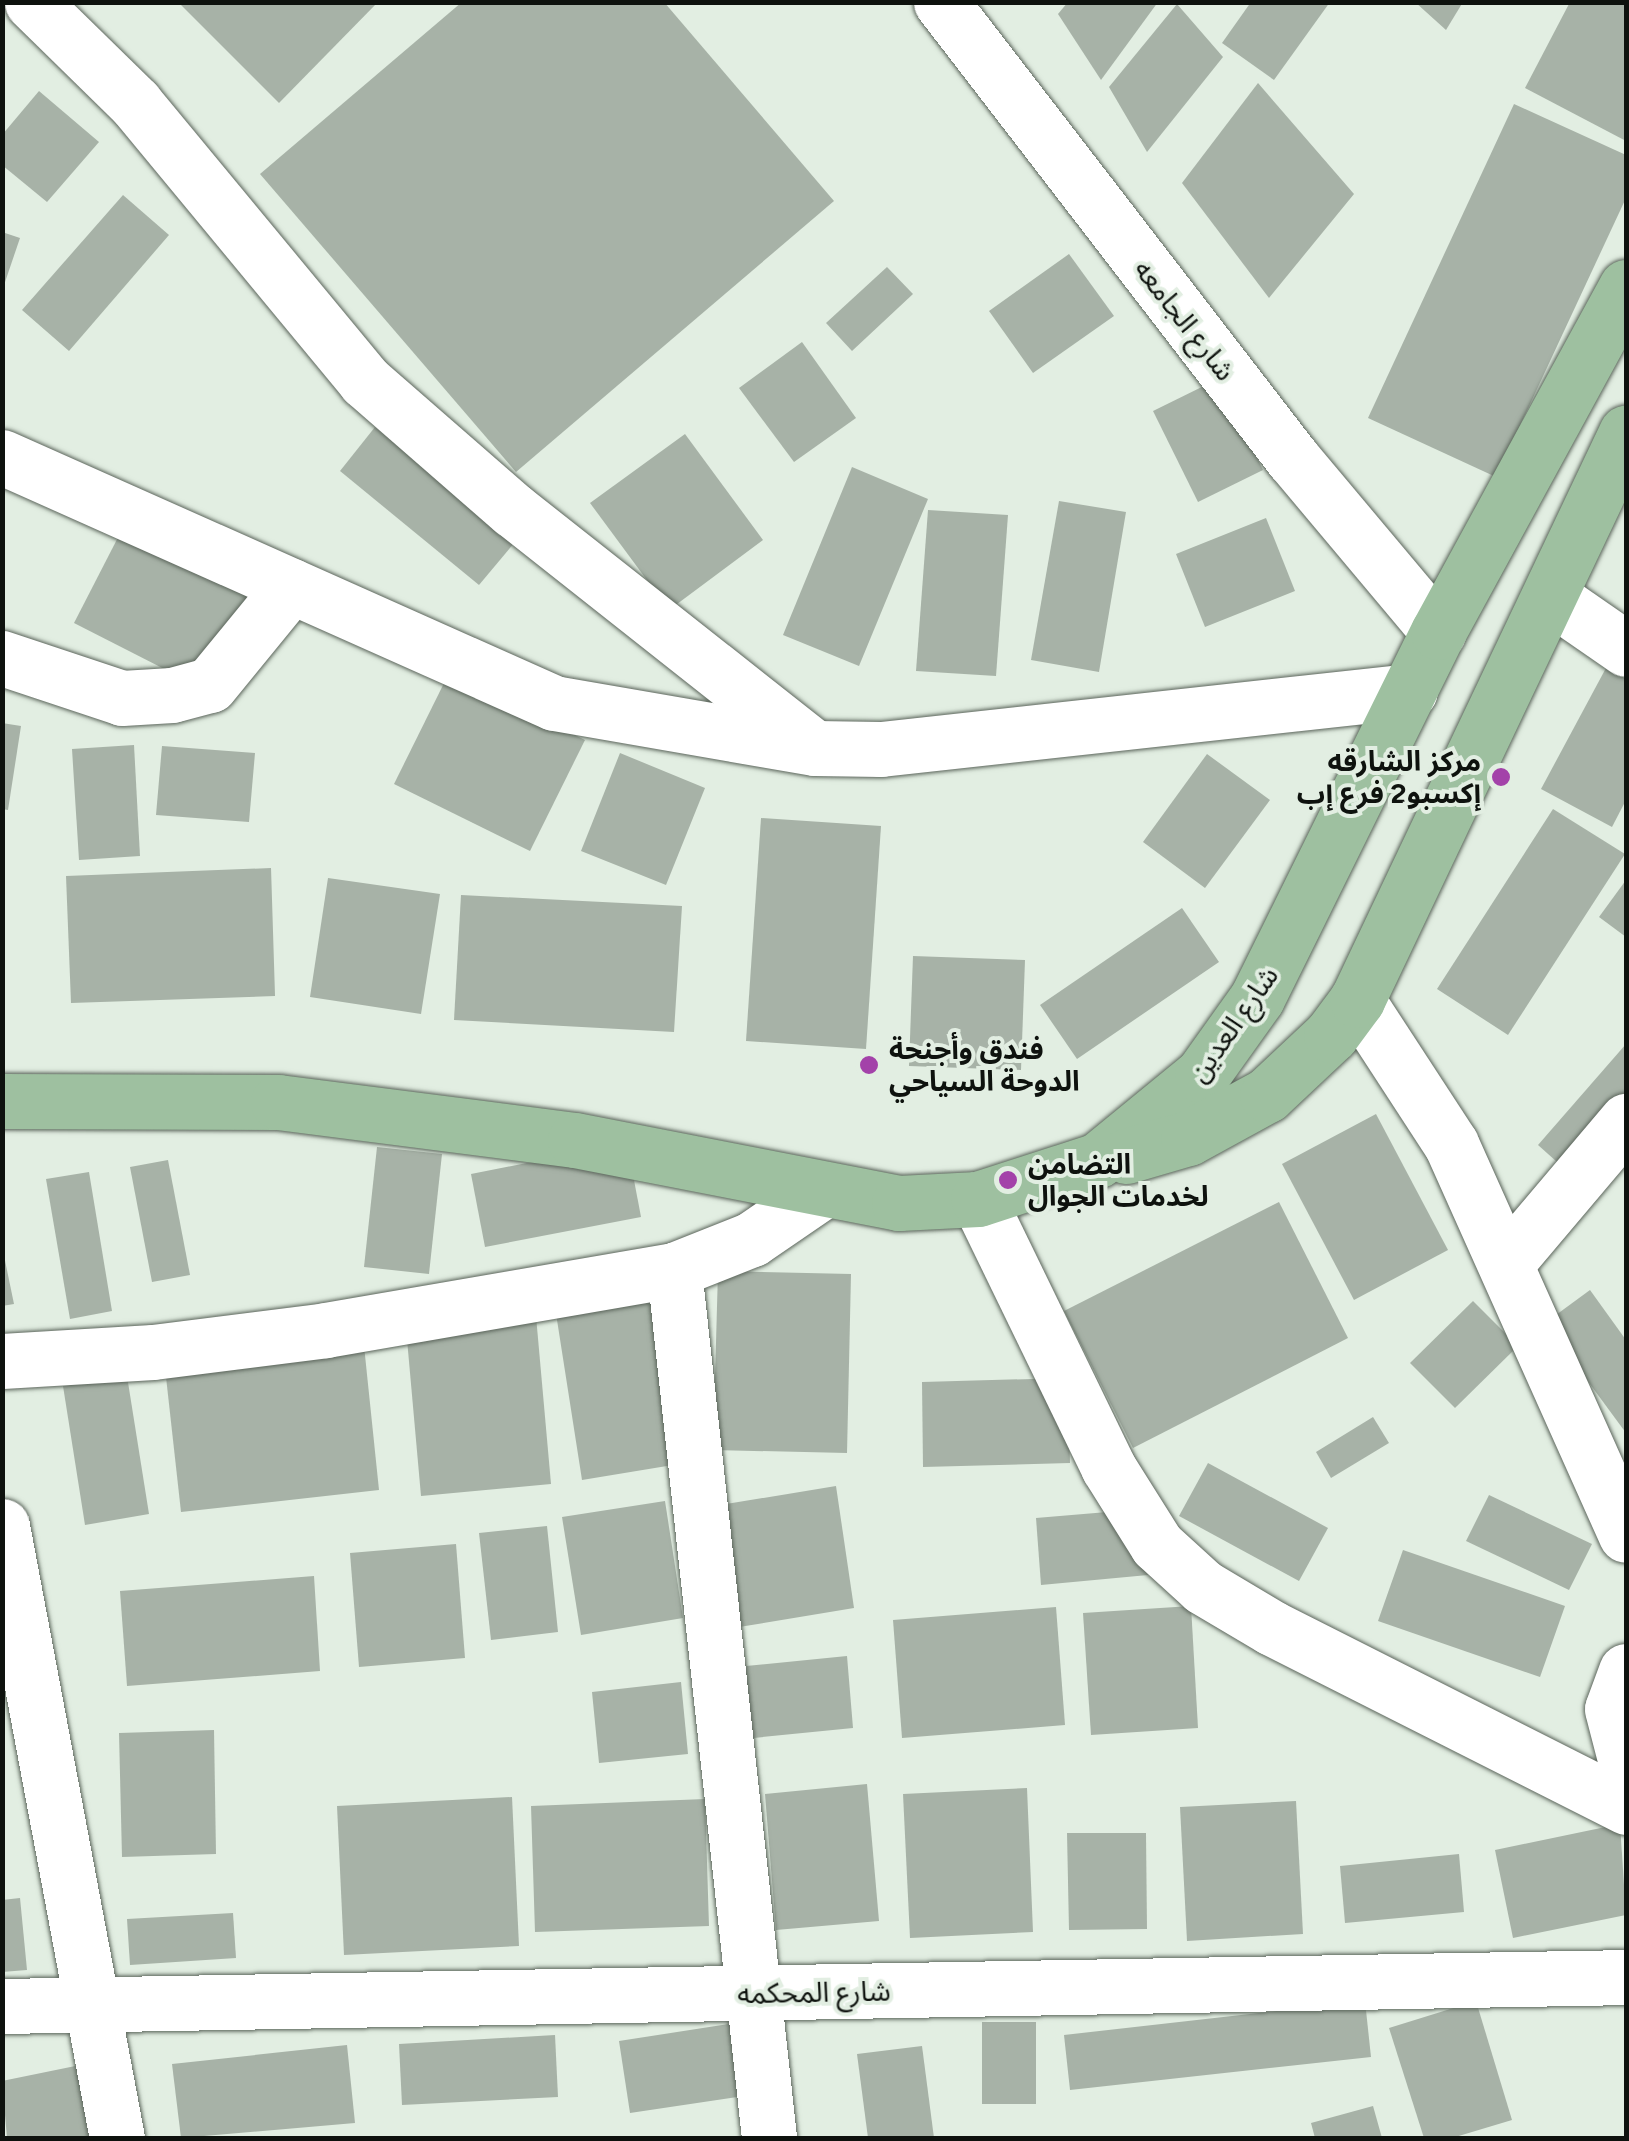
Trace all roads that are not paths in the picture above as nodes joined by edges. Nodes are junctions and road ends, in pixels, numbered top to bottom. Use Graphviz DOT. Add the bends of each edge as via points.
graph roads {
  1 [pos="32,2"];
  2 [pos="959,11"];
  3 [pos="1626,287"];
  4 [pos="1626,433"];
  5 [pos="2,457"];
  6 [pos="291,586"];
  7 [pos="1550,597"];
  8 [pos="1438,632"];
  9 [pos="1626,650"];
  10 [pos="2,658"];
  11 [pos="1410,691"];
  12 [pos="814,748"];
  13 [pos="1357,1000"];
  14 [pos="2,1101"];
  15 [pos="1626,1121"];
  16 [pos="1098,1160"];
  17 [pos="822,1191"];
  18 [pos="978,1198"];
  19 [pos="1507,1262"];
  20 [pos="674,1270"];
  21 [pos="2,1361"];
  22 [pos="2,1526"];
  23 [pos="1626,1535"];
  24 [pos="1626,1671"];
  25 [pos="1626,1763"];
  26 [pos="1626,1807"];
  27 [pos="1626,1978"];
  28 [pos="752,1994"];
  29 [pos="90,2001"];
  30 [pos="2,2006"];
  31 [pos="117,2138"];
  32 [pos="769,2138"];
  1 -- 12 [label="street" via="135,102 365,382 513,510"];
  2 -- 8 [label="street, شارع الجامعه" via="1293,459"];
  3 -- 8 [label="main road, شارع العدين"];
  4 -- 7 [label="main road, شارع العدين"];
  5 -- 6 [label="street"];
  6 -- 10 [label="street" via="210,686 122,698"];
  6 -- 12 [label="street" via="554,703"];
  7 -- 9 [label="street"];
  7 -- 13 [label="main road, شارع العدين"];
  8 -- 11 [label="main road, شارع العدين"];
  11 -- 12 [label="street" via="881,749"];
  11 -- 16 [label="main road, شارع العدين" via="1276,966 1240,1024 1170,1106"];
  13 -- 16 [label="main road, شارع العدين" via="1300,1067 1229,1118 1188,1138"];
  13 -- 19 [label="street" via="1451,1144"];
  14 -- 17 [label="main road" via="278,1102 575,1140"];
  15 -- 19 [label="street"];
  16 -- 18 [label="main road" via="1040,1184"];
  17 -- 18 [label="main road" via="899,1203"];
  17 -- 20 [label="street" via="752,1239"];
  18 -- 26 [label="street" via="1108,1467 1157,1545 1202,1587 1272,1628"];
  19 -- 23 [label="street"];
  20 -- 21 [label="street" via="326,1330 153,1352"];
  20 -- 28 [label="street"];
  22 -- 29 [label="street"];
  24 -- 25 [label="street" via="1612,1710"];
  27 -- 28 [label="street, شارع المحكمه"];
  28 -- 29 [label="street, شارع المحكمه"];
  28 -- 32 [label="street"];
  29 -- 30 [label="street, شارع المحكمه"];
  29 -- 31 [label="street"];
}
